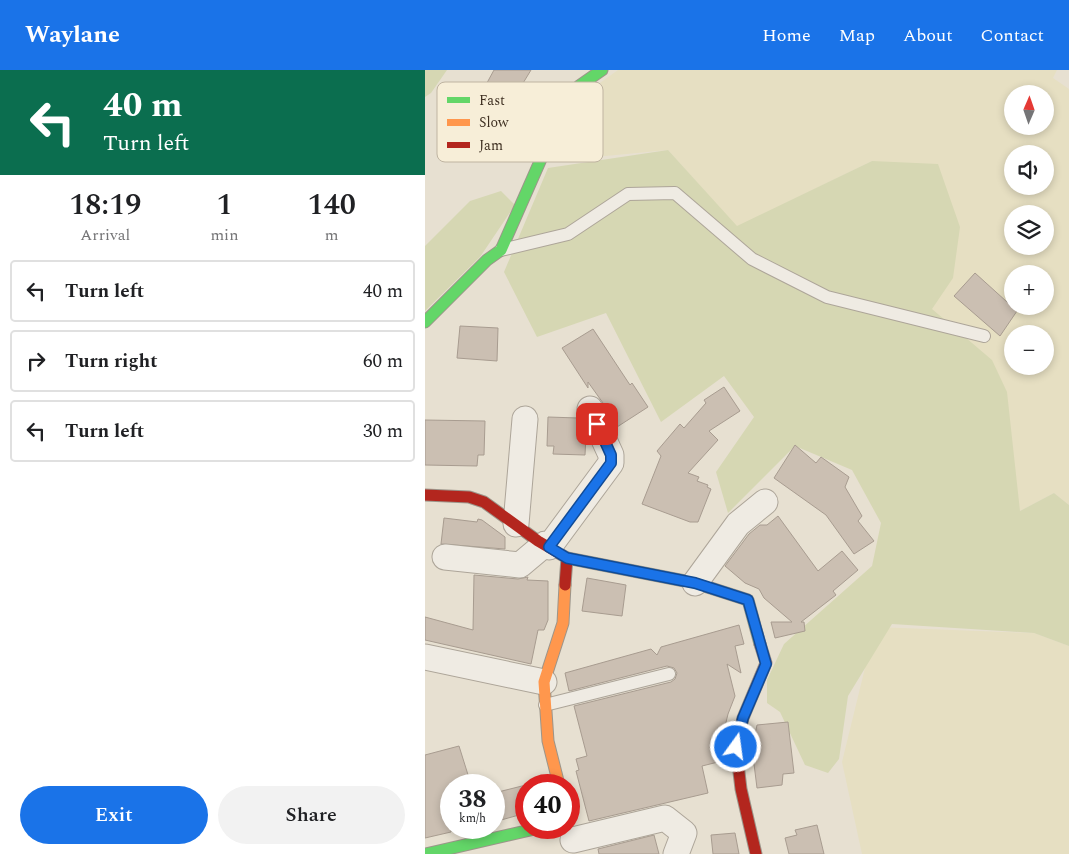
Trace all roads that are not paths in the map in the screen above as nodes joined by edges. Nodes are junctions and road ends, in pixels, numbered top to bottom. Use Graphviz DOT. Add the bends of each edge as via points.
graph roads {
  1 [pos="601,70"];
  2 [pos="584,82"];
  3 [pos="540,162"];
  4 [pos="501,250"];
  5 [pos="425,322"];
  6 [pos="984,336"];
  7 [pos="590,409"];
  8 [pos="525,419"];
  9 [pos="425,495"];
  10 [pos="765,502"];
  11 [pos="516,524"];
  12 [pos="554,550"];
  13 [pos="445,557"];
  14 [pos="695,583"];
  15 [pos="425,657"];
  16 [pos="669,674"];
  17 [pos="545,694"];
  18 [pos="556,774"];
  19 [pos="515,834"];
  20 [pos="580,837"];
  21 [pos="426,854"];
  22 [pos="676,854"];
  23 [pos="757,854"];
  1 -- 2 [label="street"];
  3 -- 4 [label="street"];
  4 -- 5 [label="street"];
  4 -- 6 [label="lane" via="568,234 628,194 675,193 752,259 827,297"];
  7 -- 12 [label="street" via="611,455 611,463"];
  8 -- 11 [label="street"];
  9 -- 11 [label="street" via="469,497 484,502"];
  10 -- 14 [label="street" via="738,524"];
  11 -- 12 [label="street"];
  12 -- 13 [label="street" via="520,565"];
  12 -- 14 [label="street"];
  12 -- 17 [label="street" via="563,623"];
  14 -- 23 [label="street" via="748,600 766,664 743,718 736,747 741,789"];
  15 -- 17 [label="street"];
  16 -- 17 [label="lane"];
  17 -- 18 [label="street" via="548,741"];
  19 -- 21 [label="street"];
  20 -- 22 [label="street" via="665,818 683,833"];
}
